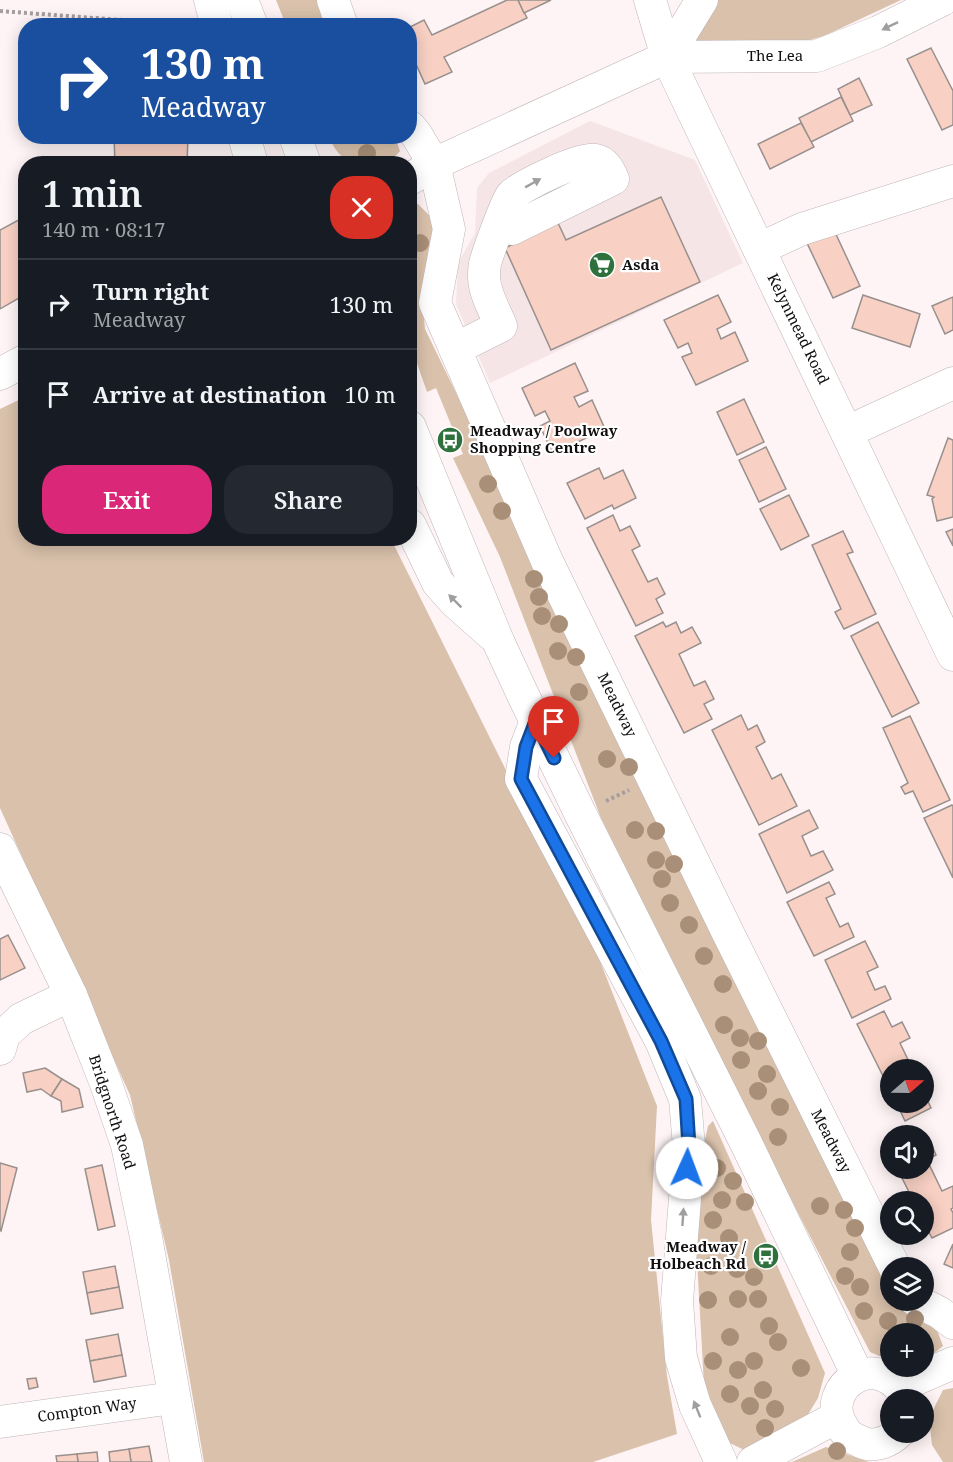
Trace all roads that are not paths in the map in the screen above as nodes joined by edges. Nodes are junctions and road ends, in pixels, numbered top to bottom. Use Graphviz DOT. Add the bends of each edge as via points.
graph roads {
  1 [pos="210,0"];
  2 [pos="242,0"];
  3 [pos="333,0"];
  4 [pos="650,0"];
  5 [pos="702,0"];
  6 [pos="942,0"];
  7 [pos="215,18"];
  8 [pos="249,18"];
  9 [pos="339,18"];
  10 [pos="667,57"];
  11 [pos="417,140"];
  12 [pos="422,171"];
  13 [pos="953,181"];
  14 [pos="499,226"];
  15 [pos="759,249"];
  16 [pos="455,349"];
  17 [pos="18,364"];
  18 [pos="0,374"];
  19 [pos="953,382"];
  20 [pos="848,432"];
  21 [pos="417,444"];
  22 [pos="417,540"];
  23 [pos="498,641"];
  24 [pos="953,655"];
  25 [pos="536,721"];
  26 [pos="0,849"];
  27 [pos="71,995"];
  28 [pos="0,1049"];
  29 [pos="889,1257"];
  30 [pos="934,1310"];
  31 [pos="953,1323"];
  32 [pos="953,1363"];
  33 [pos="858,1376"];
  34 [pos="900,1389"];
  35 [pos="911,1389"];
  36 [pos="173,1398"];
  37 [pos="837,1417"];
  38 [pos="0,1422"];
  39 [pos="897,1445"];
  40 [pos="186,1462"];
  41 [pos="721,1462"];
  42 [pos="753,1462"];
  1 -- 7 [label="street"];
  2 -- 8 [label="street"];
  3 -- 9 [label="street"];
  4 -- 10 [label="street, Kelynmead Road"];
  5 -- 10 [label="street"];
  6 -- 10 [label="street, The Lea, one-way" via="878,32 817,56"];
  10 -- 12 [label="street, The Lea"];
  10 -- 15 [label="street, Kelynmead Road"];
  11 -- 12 [label="street, Meadway"];
  12 -- 16 [label="street, Meadway" via="449,229 435,303"];
  13 -- 15 [label="street" via="802,229"];
  14 -- 16 [label="street" via="484,265 484,279 501,326"];
  15 -- 20 [label="street, Kelynmead Road"];
  16 -- 29 [label="street, Meadway" via="552,571"];
  17 -- 18 [label="street"];
  19 -- 20 [label="street"];
  20 -- 24 [label="street, Kelynmead Road"];
  21 -- 23 [label="street"];
  23 -- 22 [label="street, one-way" via="438,583"];
  23 -- 25 [label="street"];
  25 -- 33 [label="street"];
  41 -- 25 [label="street, one-way" via="695,1405 681,1358 676,1301 689,1147 686,1099 661,1041 521,779 526,747"];
  26 -- 27 [label="street, Bridgnorth Road"];
  27 -- 28 [label="street" via="21,1019 4,1035"];
  27 -- 36 [label="street, Bridgnorth Road" via="127,1145"];
  30 -- 31 [label="street"];
  32 -- 35 [label="street"];
  33 -- 34 [label="street" via="888,1376"];
  33 -- 37 [label="street" via="844,1386 837,1400"];
  36 -- 38 [label="street, Compton Way"];
  36 -- 40 [label="street, Bridgnorth Road"];
  37 -- 39 [label="street" via="849,1436 868,1445"];
  37 -- 42 [label="street"];
}
